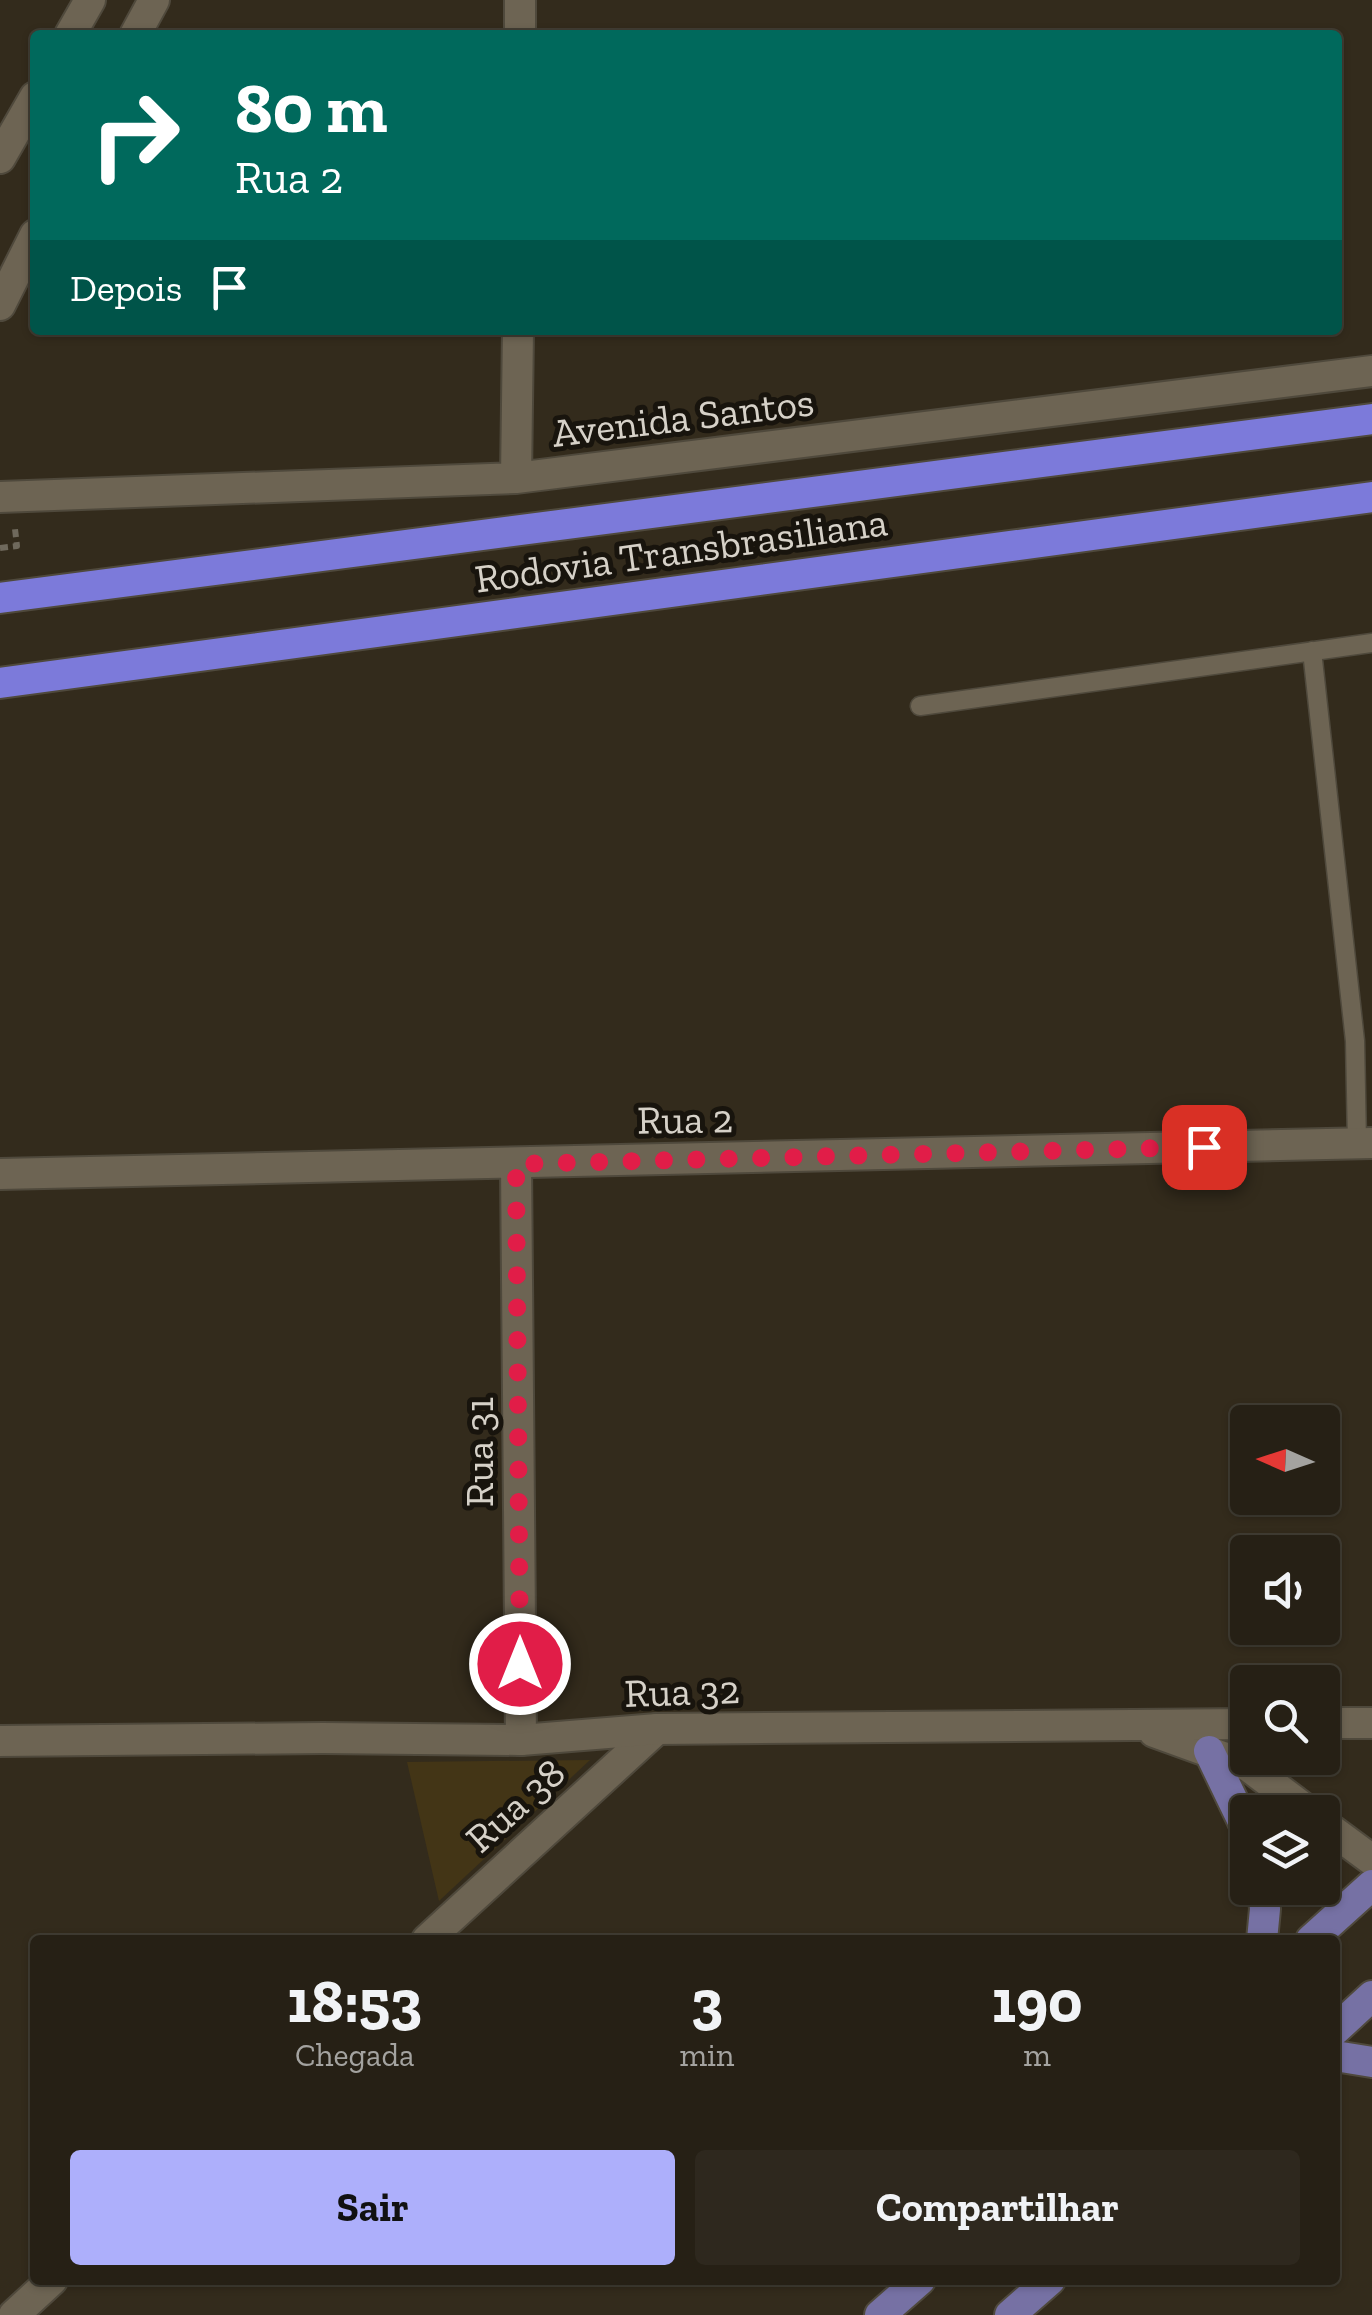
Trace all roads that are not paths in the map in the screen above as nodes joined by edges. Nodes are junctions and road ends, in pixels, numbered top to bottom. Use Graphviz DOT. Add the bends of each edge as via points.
graph roads {
  1 [pos="90,0"];
  2 [pos="154,0"];
  3 [pos="520,0"];
  4 [pos="73,30"];
  5 [pos="138,30"];
  6 [pos="520,30"];
  7 [pos="30,106"];
  8 [pos="0,158"];
  9 [pos="30,245"];
  10 [pos="0,305"];
  11 [pos="518,335"];
  12 [pos="1372,371"];
  13 [pos="1372,419"];
  14 [pos="516,478"];
  15 [pos="1372,496"];
  16 [pos="0,497"];
  17 [pos="0,598"];
  18 [pos="1372,643"];
  19 [pos="1312,652"];
  20 [pos="0,683"];
  21 [pos="920,706"];
  22 [pos="1365,1143"];
  23 [pos="516,1164"];
  24 [pos="0,1174"];
  25 [pos="1133,1724"];
  26 [pos="1230,1724"];
  27 [pos="1340,1724"];
  28 [pos="1372,1724"];
  29 [pos="657,1729"];
  30 [pos="521,1740"];
  31 [pos="0,1742"];
  32 [pos="1209,1751"];
  33 [pos="1230,1795"];
  34 [pos="1286,1795"];
  35 [pos="1340,1836"];
  36 [pos="1372,1860"];
  37 [pos="1372,1885"];
  38 [pos="1265,1905"];
  39 [pos="432,1935"];
  40 [pos="1263,1935"];
  41 [pos="1316,1935"];
  42 [pos="1372,1996"];
  43 [pos="1340,2025"];
  44 [pos="1340,2057"];
  45 [pos="1372,2062"];
  46 [pos="47,2285"];
  47 [pos="914,2285"];
  48 [pos="1044,2285"];
  49 [pos="14,2315"];
  50 [pos="880,2315"];
  51 [pos="1010,2315"];
  1 -- 4 [label="street"];
  2 -- 5 [label="street"];
  3 -- 6 [label="street"];
  7 -- 8 [label="street"];
  9 -- 10 [label="street"];
  11 -- 14 [label="street"];
  12 -- 14 [label="street, Avenida Santos"];
  13 -- 17 [label="highway, Rodovia Transbrasiliana"];
  14 -- 16 [label="street, Avenida Santos"];
  15 -- 20 [label="highway, Rodovia Transbrasiliana"];
  18 -- 19 [label="lane"];
  19 -- 21 [label="lane"];
  19 -- 22 [label="lane"];
  22 -- 23 [label="street, Rua 2"];
  23 -- 24 [label="street, Rua 2"];
  23 -- 30 [label="street, Rua 31"];
  25 -- 26 [label="street, Rua 32"];
  25 -- 29 [label="street, Rua 32"];
  25 -- 32 [label="street"];
  27 -- 28 [label="street"];
  29 -- 30 [label="street, Rua 32"];
  29 -- 39 [label="street, Rua 38"];
  30 -- 31 [label="street, Rua 32"];
  32 -- 33 [label="main road"];
  32 -- 34 [label="street" via="1248,1766"];
  35 -- 36 [label="street"];
  37 -- 41 [label="main road"];
  38 -- 40 [label="main road"];
  42 -- 43 [label="main road"];
  44 -- 45 [label="main road"];
  46 -- 49 [label="street"];
  47 -- 50 [label="main road"];
  48 -- 51 [label="main road"];
}
